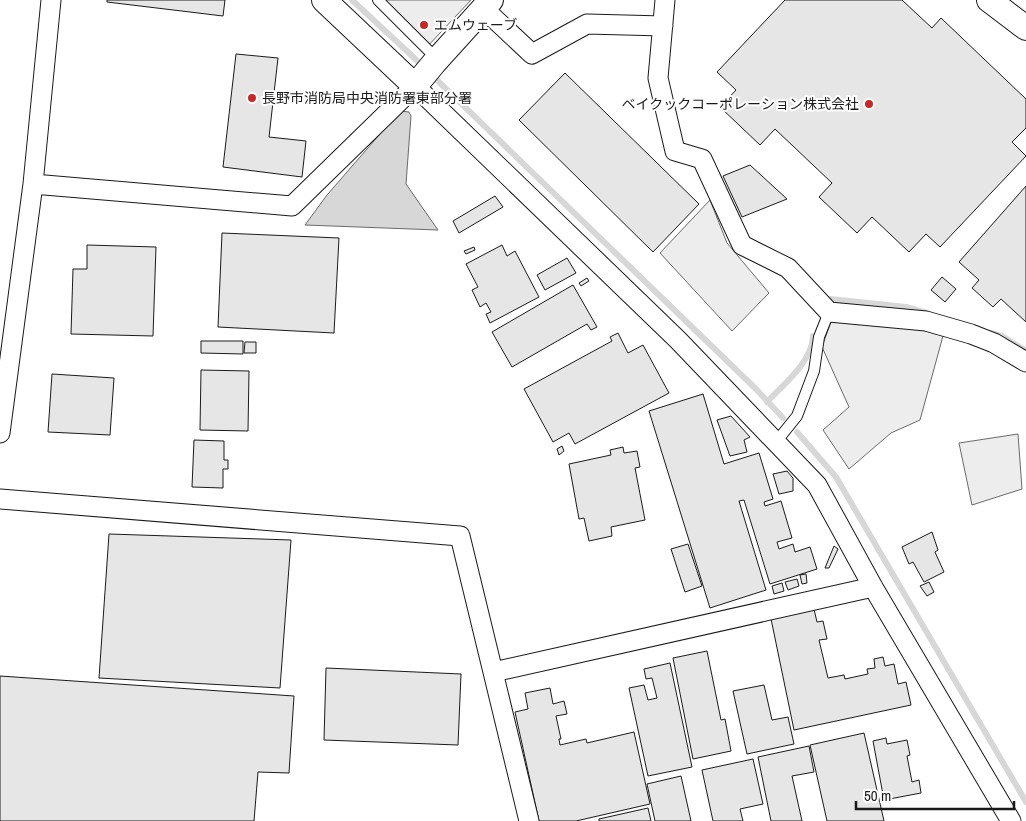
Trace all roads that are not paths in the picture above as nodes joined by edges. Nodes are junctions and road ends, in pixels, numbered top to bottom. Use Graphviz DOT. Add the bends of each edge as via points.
graph roads {
  1 [pos="51,0"];
  2 [pos="324,0"];
  3 [pos="378,0"];
  4 [pos="665,0"];
  5 [pos="989,0"];
  6 [pos="487,4"];
  7 [pos="663,26"];
  8 [pos="1026,28"];
  9 [pos="427,72"];
  10 [pos="34,184"];
  11 [pos="829,312"];
  12 [pos="1026,362"];
  13 [pos="0,432"];
  14 [pos="776,442"];
  15 [pos="0,499"];
  16 [pos="873,587"];
  17 [pos="493,672"];
  18 [pos="529,821"];
  19 [pos="1011,821"];
  1 -- 10 [label="street"];
  2 -- 9 [label="street"];
  3 -- 9 [label="lane"];
  4 -- 7 [label="street"];
  5 -- 8 [label="street"];
  6 -- 7 [label="street" via="532,54 587,24"];
  6 -- 9 [label="street"];
  7 -- 11 [label="street" via="658,78 675,151 702,160 742,245 788,268"];
  9 -- 10 [label="street" via="292,206"];
  9 -- 14 [label="street"];
  10 -- 13 [label="street"];
  11 -- 12 [label="street" via="926,321 994,343"];
  11 -- 14 [label="lane" via="819,337 814,371 797,416"];
  14 -- 16 [label="street" via="817,485"];
  15 -- 17 [label="street" via="460,536"];
  16 -- 17 [label="street"];
  16 -- 19 [label="street"];
  17 -- 18 [label="street"];
}
